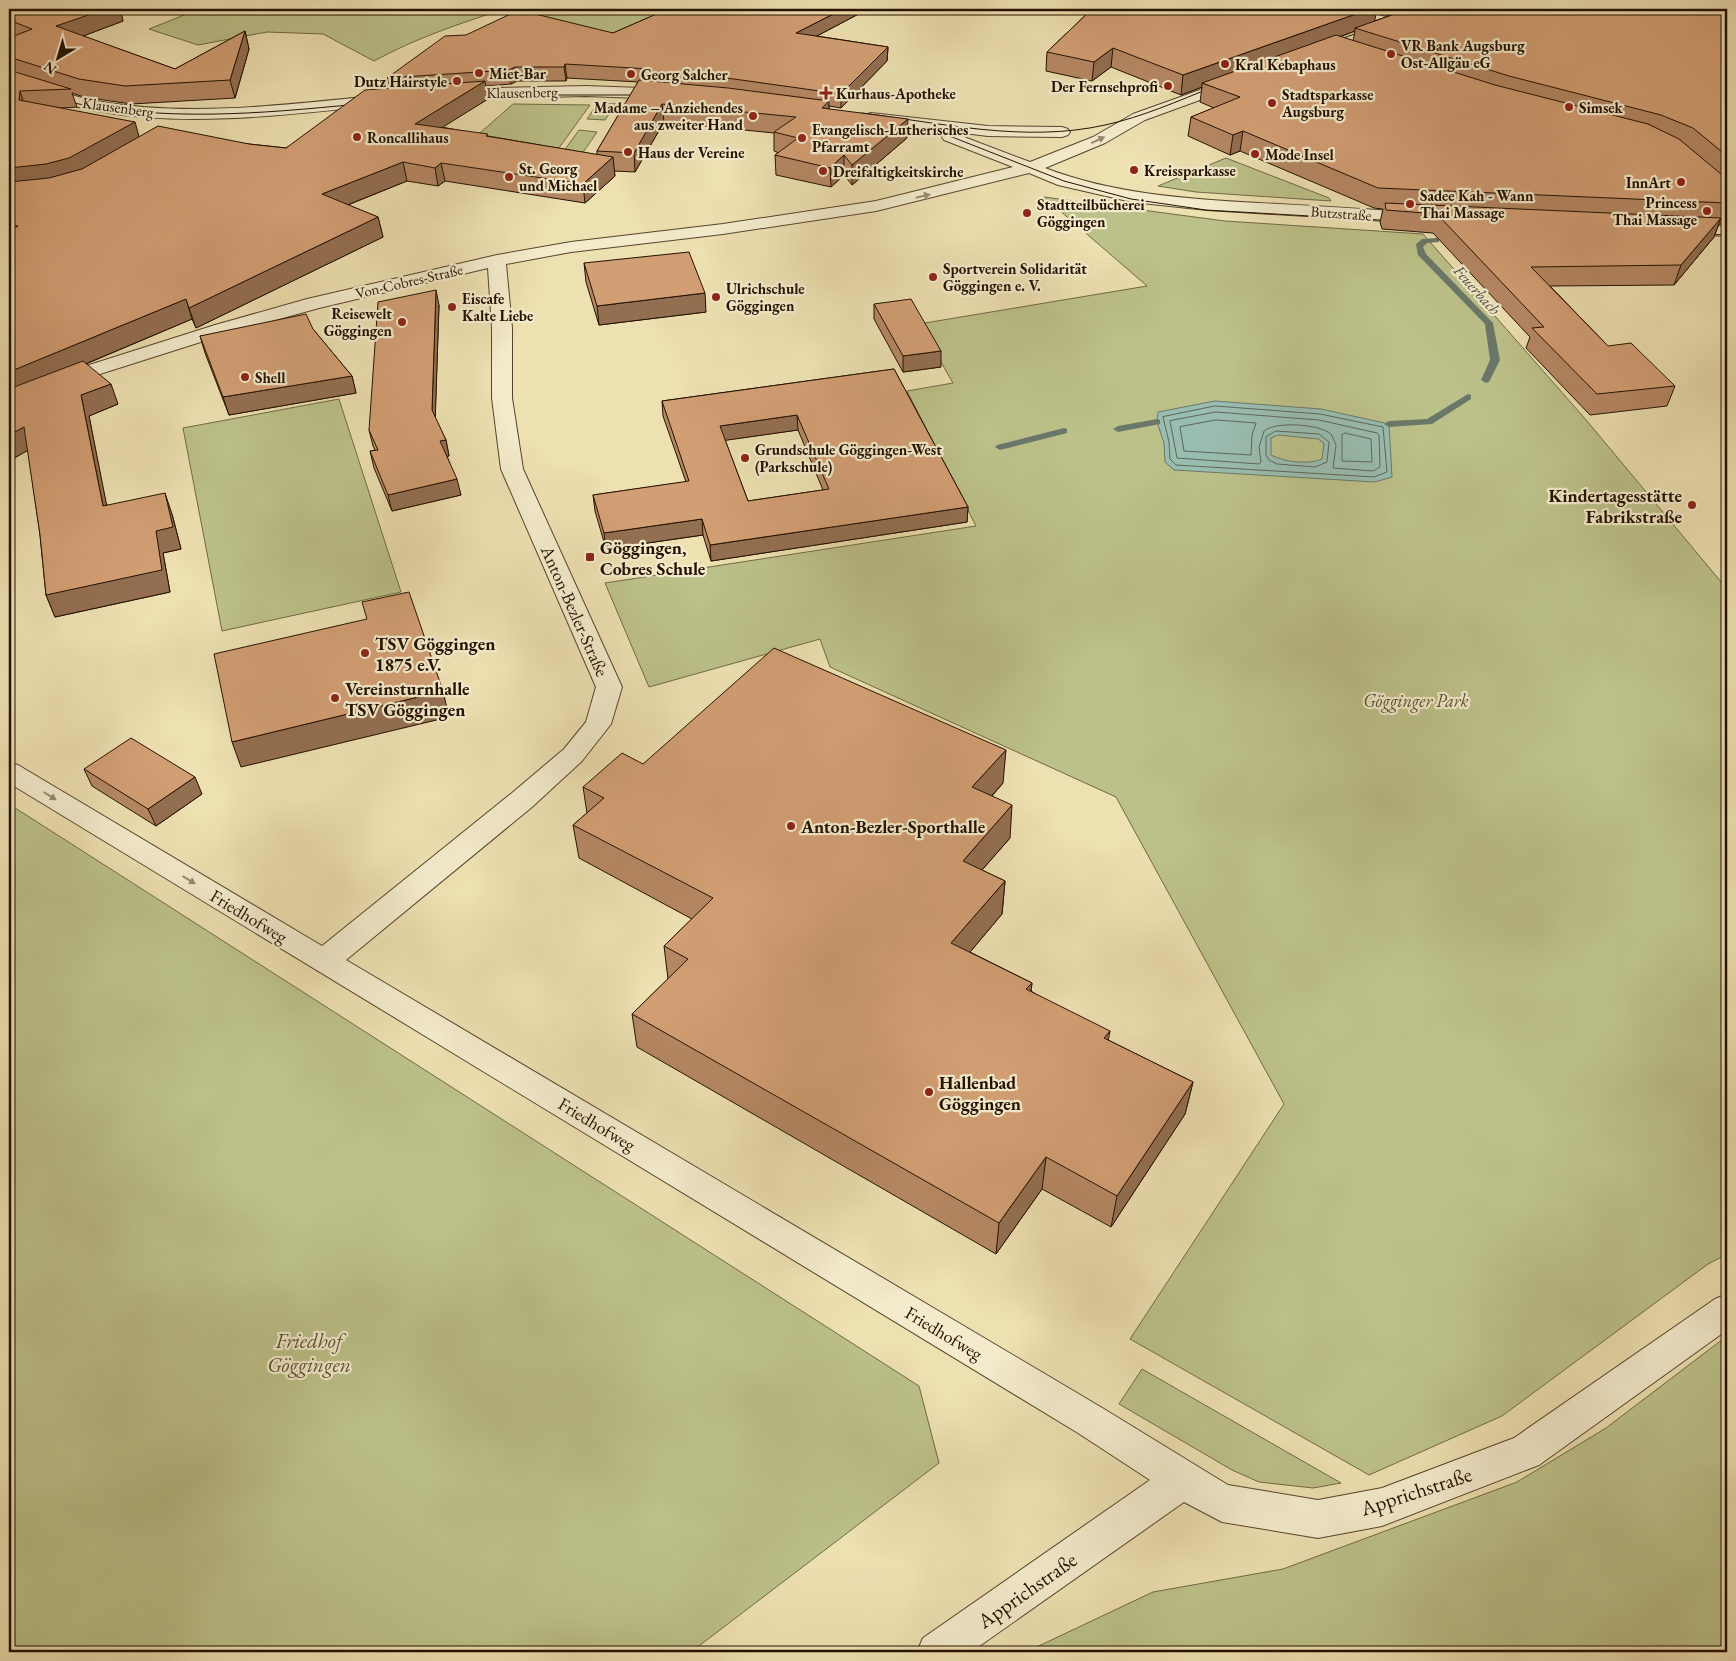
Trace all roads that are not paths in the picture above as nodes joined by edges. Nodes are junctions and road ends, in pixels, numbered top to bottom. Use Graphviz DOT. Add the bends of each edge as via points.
graph roads {
  1 [pos="1339,9"];
  2 [pos="1374,32"];
  3 [pos="1251,77"];
  4 [pos="9,79"];
  5 [pos="435,95"];
  6 [pos="684,96"];
  7 [pos="399,98"];
  8 [pos="195,113"];
  9 [pos="858,116"];
  10 [pos="1139,117"];
  11 [pos="888,121"];
  12 [pos="1098,122"];
  13 [pos="174,130"];
  14 [pos="988,131"];
  15 [pos="1026,146"];
  16 [pos="1000,155"];
  17 [pos="1054,158"];
  18 [pos="974,164"];
  19 [pos="1030,168"];
  20 [pos="957,170"];
  21 [pos="1195,204"];
  22 [pos="824,213"];
  23 [pos="1438,219"];
  24 [pos="1659,228"];
  25 [pos="1727,230"];
  26 [pos="497,260"];
  27 [pos="9,405"];
  28 [pos="9,770"];
  29 [pos="324,961"];
  30 [pos="1727,1310"];
  31 [pos="1183,1480"];
  32 [pos="937,1652"];
  1 -- 2 [label="street" via="1403,21"];
  3 -- 10 [label="street"];
  4 -- 8 [label="street, Klausenberg" via="51,95 96,106"];
  5 -- 6 [label="street, Klausenberg" via="586,91"];
  7 -- 8 [label="street, Klausenberg" via="246,112"];
  8 -- 13 [label="street"];
  9 -- 11 [label="street"];
  10 -- 12 [label="street"];
  17 -- 10 [label="street, Von-Cobres-Straße, one-way" via="1099,140"];
  11 -- 14 [label="street"];
  11 -- 16 [label="street" via="952,137"];
  14 -- 15 [label="street"];
  14 -- 15 [label="street" via="1069,130"];
  15 -- 16 [label="street"];
  15 -- 17 [label="street"];
  16 -- 18 [label="street"];
  16 -- 19 [label="street"];
  17 -- 19 [label="street, Von-Cobres-Straße"];
  17 -- 21 [label="street, Butzstraße" via="1099,180"];
  19 -- 21 [label="street, Butzstraße" via="1080,185 1132,197"];
  22 -- 19 [label="street, Von-Cobres-Straße, one-way" via="922,196"];
  20 -- 22 [label="street, Von-Cobres-Straße"];
  21 -- 23 [label="street, Butzstraße"];
  22 -- 26 [label="street, Von-Cobres-Straße"];
  24 -- 25 [label="street"];
  26 -- 27 [label="street, Von-Cobres-Straße" via="230,326 93,370"];
  26 -- 29 [label="street, Anton-Bezler-Straße" via="502,328 502,398 512,469 609,687 598,724 573,755"];
  28 -- 29 [label="street, Friedhofweg, one-way"];
  29 -- 31 [label="street, Friedhofweg" via="1092,1421"];
  30 -- 31 [label="street, Apprichstraße" via="1526,1452 1382,1507 1318,1519 1222,1503"];
  31 -- 32 [label="street, Apprichstraße"];
}
